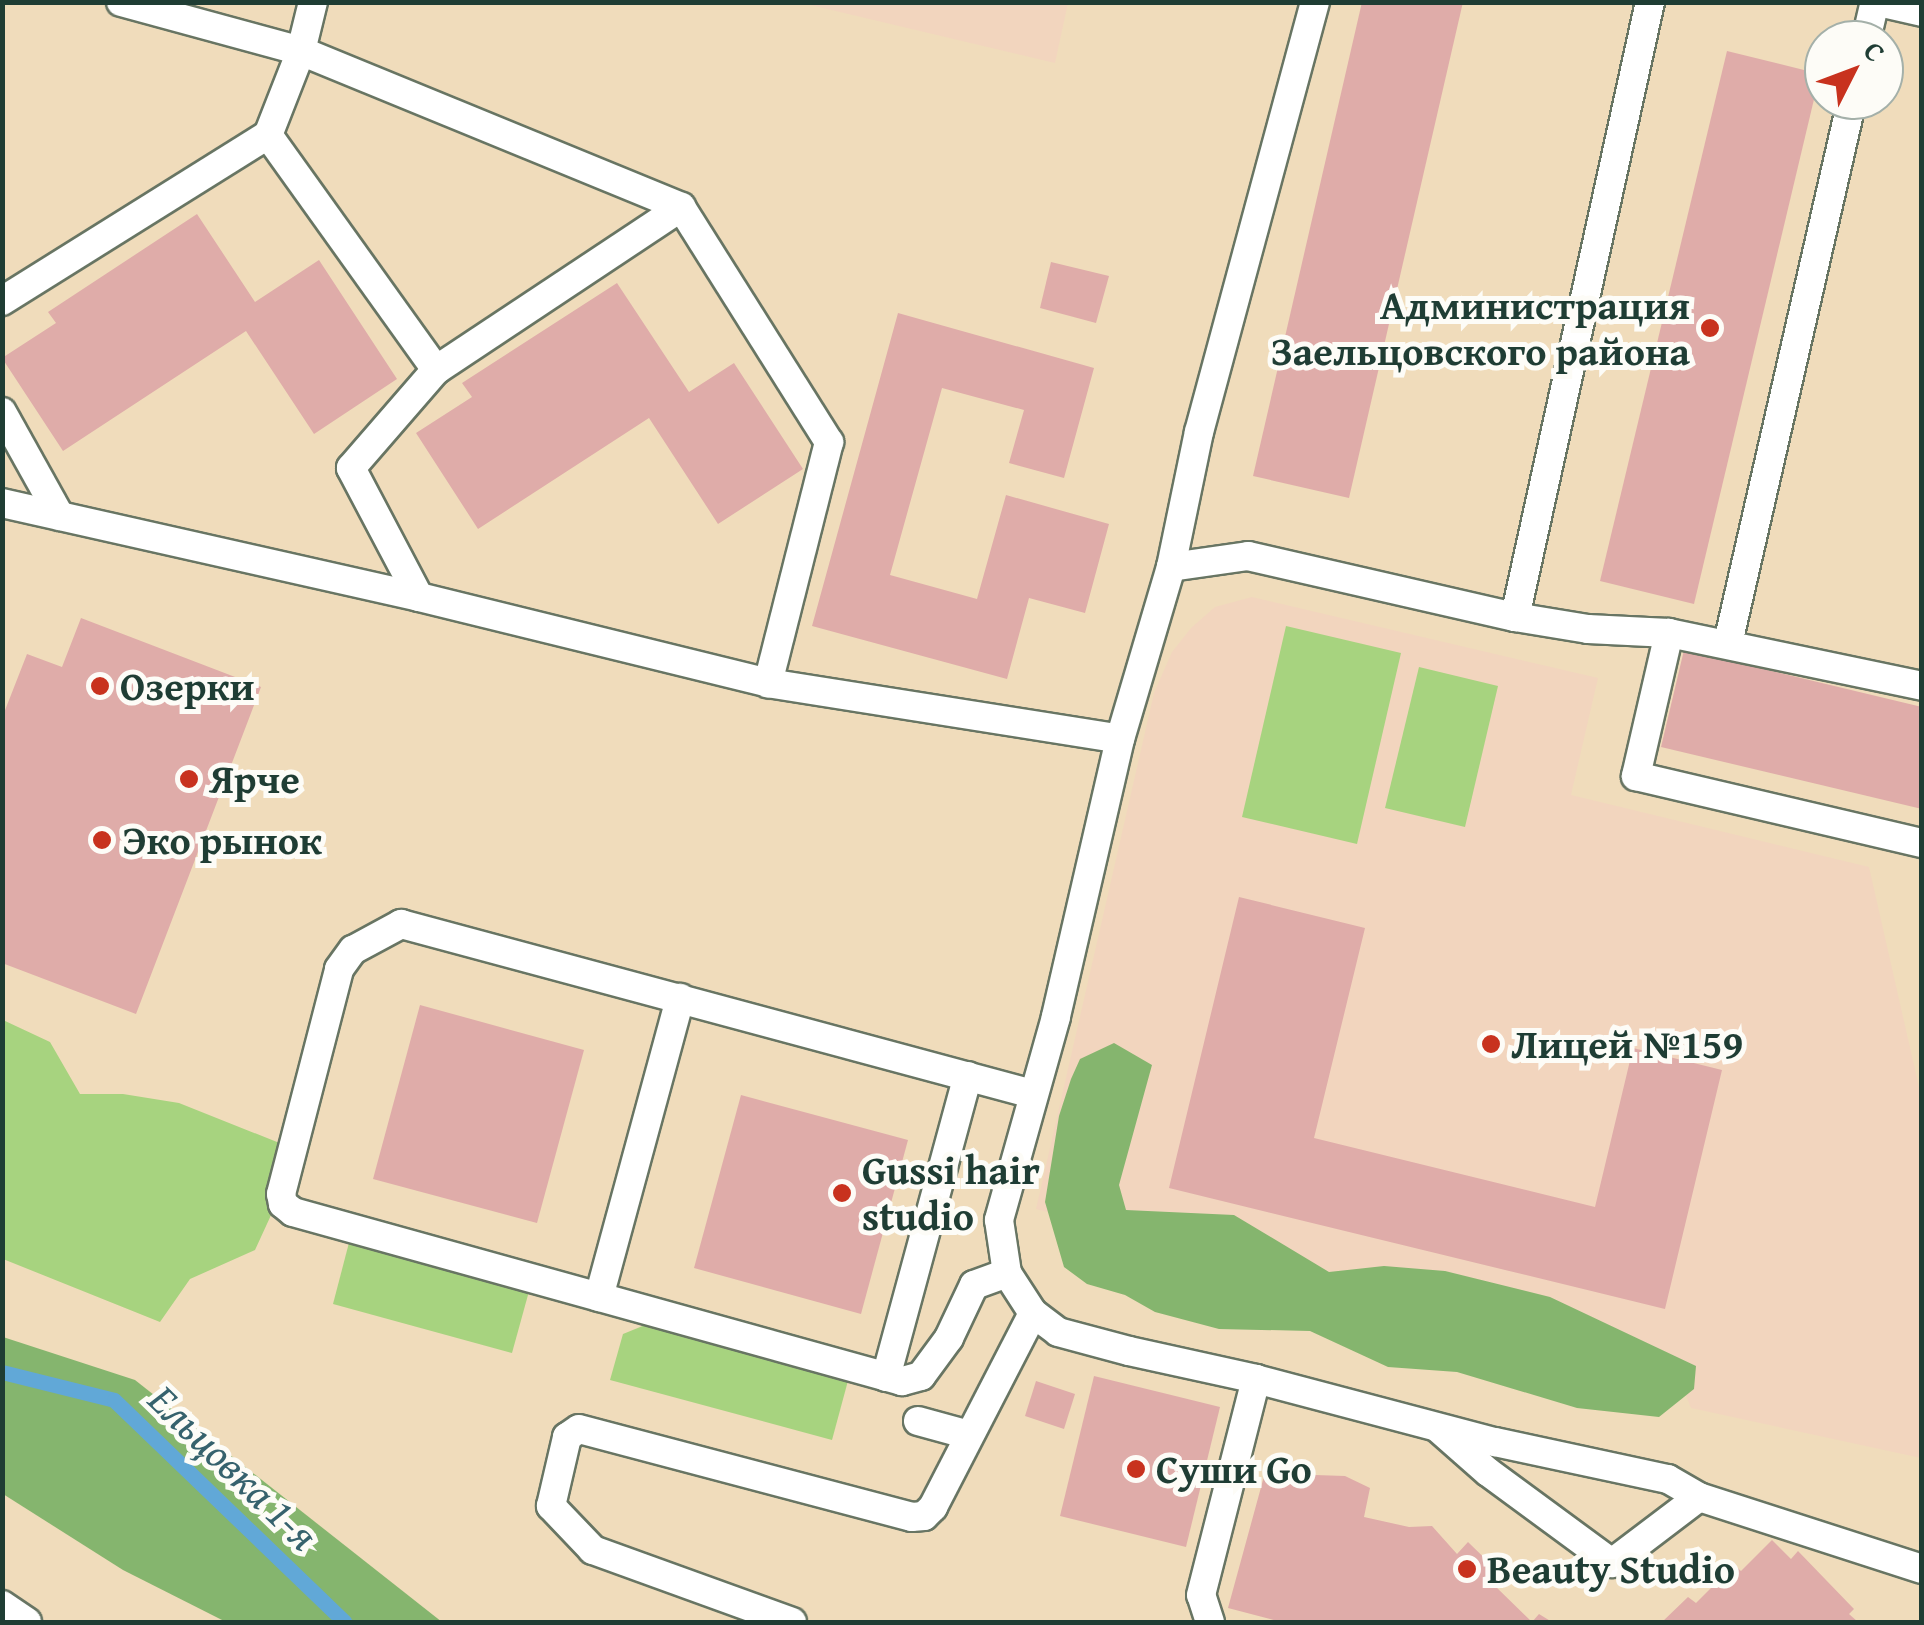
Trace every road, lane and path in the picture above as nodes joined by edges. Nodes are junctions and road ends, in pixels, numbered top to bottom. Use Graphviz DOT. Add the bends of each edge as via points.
graph roads {
  1 [pos="122,2"];
  2 [pos="313,2"];
  3 [pos="1315,2"];
  4 [pos="1650,2"];
  5 [pos="1877,2"];
  6 [pos="1922,12"];
  7 [pos="301,51"];
  8 [pos="1847,120"];
  9 [pos="268,134"];
  10 [pos="681,208"];
  11 [pos="2,300"];
  12 [pos="436,370"];
  13 [pos="2,412"];
  14 [pos="2,503"];
  15 [pos="60,516"];
  16 [pos="1171,568"];
  17 [pos="420,597"];
  18 [pos="1514,616"];
  19 [pos="1669,632"];
  20 [pos="1728,643"];
  21 [pos="768,683"];
  22 [pos="1922,686"];
  23 [pos="1120,739"];
  24 [pos="1922,842"];
  25 [pos="680,998"];
  26 [pos="968,1076"];
  27 [pos="1032,1094"];
  28 [pos="1007,1274"];
  29 [pos="599,1297"];
  30 [pos="1033,1313"];
  31 [pos="886,1376"];
  32 [pos="1256,1378"];
  33 [pos="918,1421"];
  34 [pos="1434,1425"];
  35 [pos="969,1435"];
  36 [pos="1699,1497"];
  37 [pos="1922,1569"];
  38 [pos="2,1605"];
  39 [pos="27,1622"];
  40 [pos="792,1622"];
  41 [pos="1210,1622"];
  1 -- 7 [label="lane"];
  2 -- 7 [label="lane"];
  3 -- 16 [label="lane" via="1200,432"];
  4 -- 18 [label="lane"];
  5 -- 6 [label="lane"];
  7 -- 9 [label="lane"];
  7 -- 10 [label="lane"];
  8 -- 20 [label="lane"];
  9 -- 11 [label="lane"];
  9 -- 12 [label="lane"];
  10 -- 12 [label="lane"];
  10 -- 21 [label="lane" via="829,442"];
  12 -- 17 [label="lane" via="350,468"];
  13 -- 15 [label="lane"];
  14 -- 15 [label="lane"];
  15 -- 17 [label="lane"];
  16 -- 18 [label="lane" via="1248,556"];
  16 -- 23 [label="lane"];
  17 -- 21 [label="lane"];
  18 -- 19 [label="lane" via="1588,630"];
  19 -- 20 [label="lane"];
  19 -- 24 [label="lane" via="1636,776"];
  20 -- 22 [label="lane"];
  21 -- 23 [label="lane"];
  23 -- 27 [label="lane"];
  25 -- 26 [label="lane"];
  25 -- 29 [label="lane"];
  25 -- 29 [label="lane" via="401,924 354,950 339,970 283,1204 292,1212"];
  26 -- 27 [label="lane"];
  26 -- 31 [label="lane"];
  27 -- 28 [label="lane" via="999,1220"];
  28 -- 30 [label="lane"];
  28 -- 31 [label="lane" via="974,1285 921,1376"];
  29 -- 31 [label="lane"];
  30 -- 32 [label="lane" via="1058,1332"];
  30 -- 35 [label="lane"];
  32 -- 34 [label="lane"];
  32 -- 41 [label="lane" via="1201,1594"];
  33 -- 35 [label="lane"];
  34 -- 36 [label="lane" via="1668,1479"];
  34 -- 36 [label="lane" via="1612,1563"];
  35 -- 40 [label="lane" via="933,1508 912,1517 580,1430 567,1437 551,1506 594,1550"];
  36 -- 37 [label="lane"];
  38 -- 39 [label="lane"];
}
